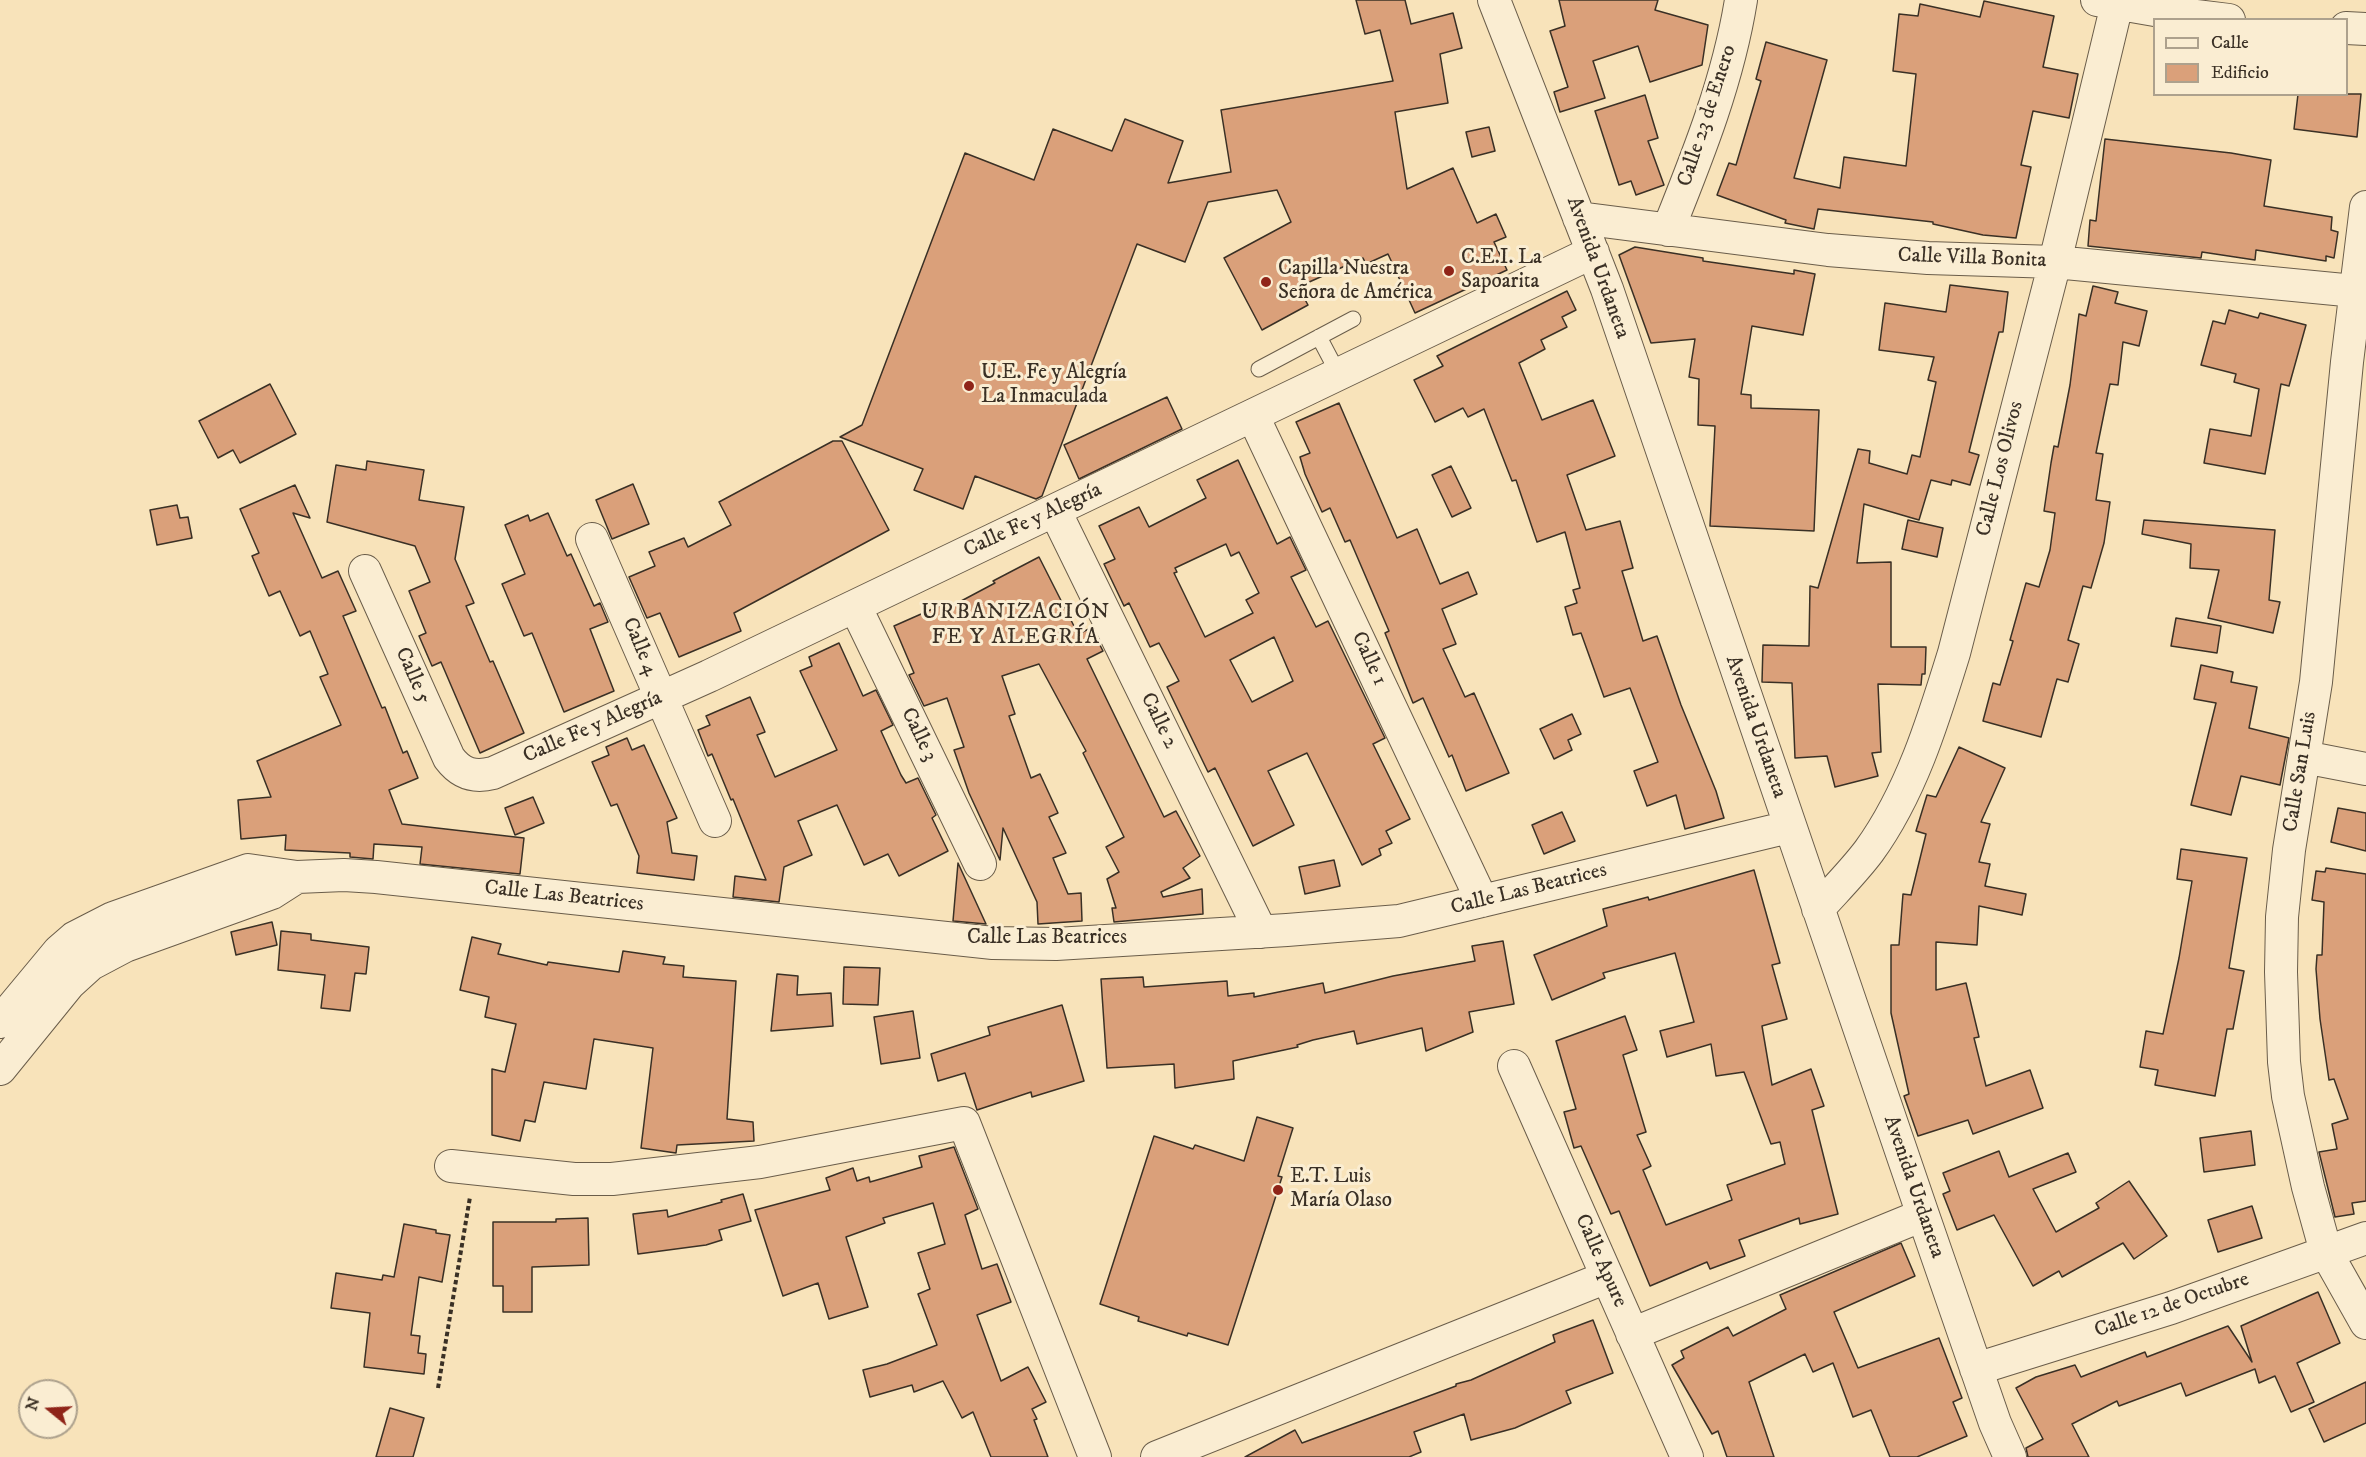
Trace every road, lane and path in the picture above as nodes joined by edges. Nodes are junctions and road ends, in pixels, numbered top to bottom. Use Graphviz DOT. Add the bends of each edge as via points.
graph roads {
  1 [pos="1494,0"];
  2 [pos="1741,0"];
  3 [pos="2110,1"];
  4 [pos="2213,18"];
  5 [pos="2348,28"];
  6 [pos="2366,29"];
  7 [pos="2366,207"];
  8 [pos="1579,218"];
  9 [pos="1668,230"];
  10 [pos="1593,252"];
  11 [pos="2055,262"];
  12 [pos="2361,292"];
  13 [pos="1353,319"];
  14 [pos="1319,337"];
  15 [pos="1259,369"];
  16 [pos="1339,375"];
  17 [pos="1253,416"];
  18 [pos="1055,511"];
  19 [pos="592,539"];
  20 [pos="365,571"];
  21 [pos="855,606"];
  22 [pos="661,697"];
  23 [pos="2304,757"];
  24 [pos="2366,769"];
  25 [pos="468,774"];
  26 [pos="714,821"];
  27 [pos="1789,827"];
  28 [pos="980,864"];
  29 [pos="297,877"];
  30 [pos="1482,901"];
  31 [pos="1818,909"];
  32 [pos="1261,932"];
  33 [pos="0,1022"];
  34 [pos="1514,1066"];
  35 [pos="0,1069"];
  36 [pos="463,1167"];
  37 [pos="1923,1215"];
  38 [pos="2366,1238"];
  39 [pos="2326,1252"];
  40 [pos="1607,1276"];
  41 [pos="2366,1323"];
  42 [pos="1632,1334"];
  43 [pos="1976,1369"];
  44 [pos="438,1388"];
  45 [pos="1170,1455"];
  46 [pos="1095,1457"];
  47 [pos="1687,1457"];
  48 [pos="2010,1457"];
  1 -- 8 [label="street, Avenida Urdaneta"];
  2 -- 9 [label="street, Calle 23 de Enero" via="1725,77"];
  3 -- 4 [label="street"];
  3 -- 11 [label="street, Calle Los Olivos"];
  5 -- 6 [label="street"];
  7 -- 12 [label="street, Calle San Luis"];
  8 -- 9 [label="street, Calle Villa Bonita"];
  8 -- 10 [label="street, Avenida Urdaneta"];
  9 -- 11 [label="street, Calle Villa Bonita" via="1874,255"];
  10 -- 16 [label="street, Calle Fe y Alegría"];
  10 -- 27 [label="street, Avenida Urdaneta"];
  11 -- 12 [label="street, Calle Villa Bonita"];
  11 -- 31 [label="street, Calle Los Olivos" via="1954,653 1928,734 1911,776 1870,850"];
  12 -- 23 [label="street, Calle San Luis"];
  13 -- 14 [label="lane"];
  14 -- 15 [label="lane"];
  14 -- 16 [label="lane"];
  16 -- 17 [label="street, Calle Fe y Alegría"];
  17 -- 18 [label="street, Calle Fe y Alegría"];
  17 -- 30 [label="street, Calle 1"];
  18 -- 21 [label="street, Calle Fe y Alegría"];
  18 -- 32 [label="street, Calle 2"];
  19 -- 22 [label="street, Calle 4"];
  20 -- 25 [label="street, Calle 5" via="449,758"];
  21 -- 22 [label="street, Calle Fe y Alegría"];
  21 -- 28 [label="street, Calle 3"];
  22 -- 25 [label="street, Calle Fe y Alegría" via="493,773"];
  22 -- 26 [label="street, Calle 4"];
  23 -- 24 [label="street"];
  23 -- 39 [label="street, Calle San Luis" via="2282,917 2282,1022 2288,1096"];
  27 -- 30 [label="street, Calle Las Beatrices"];
  27 -- 31 [label="street, Avenida Urdaneta"];
  29 -- 32 [label="street, Calle Las Beatrices" via="376,877 993,943 1056,944"];
  29 -- 33 [label="street, Calle Las Beatrices" via="248,870 90,929 59,951"];
  29 -- 35 [label="street" via="272,893 125,946 91,964 69,984"];
  30 -- 32 [label="street, Calle Las Beatrices" via="1399,921"];
  31 -- 37 [label="street, Avenida Urdaneta"];
  34 -- 40 [label="street, Calle Apure"];
  36 -- 44 [label="path"];
  36 -- 46 [label="street" via="574,1179 612,1179 760,1162 964,1123"];
  37 -- 42 [label="street"];
  37 -- 43 [label="street, Avenida Urdaneta"];
  38 -- 39 [label="street, Calle 12 de Octubre"];
  39 -- 41 [label="street, Calle San Luis"];
  39 -- 43 [label="street, Calle 12 de Octubre" via="2171,1308"];
  40 -- 42 [label="street, Calle Apure"];
  40 -- 45 [label="street"];
  42 -- 47 [label="street, Calle Apure"];
  43 -- 48 [label="street, Avenida Urdaneta"];
}
